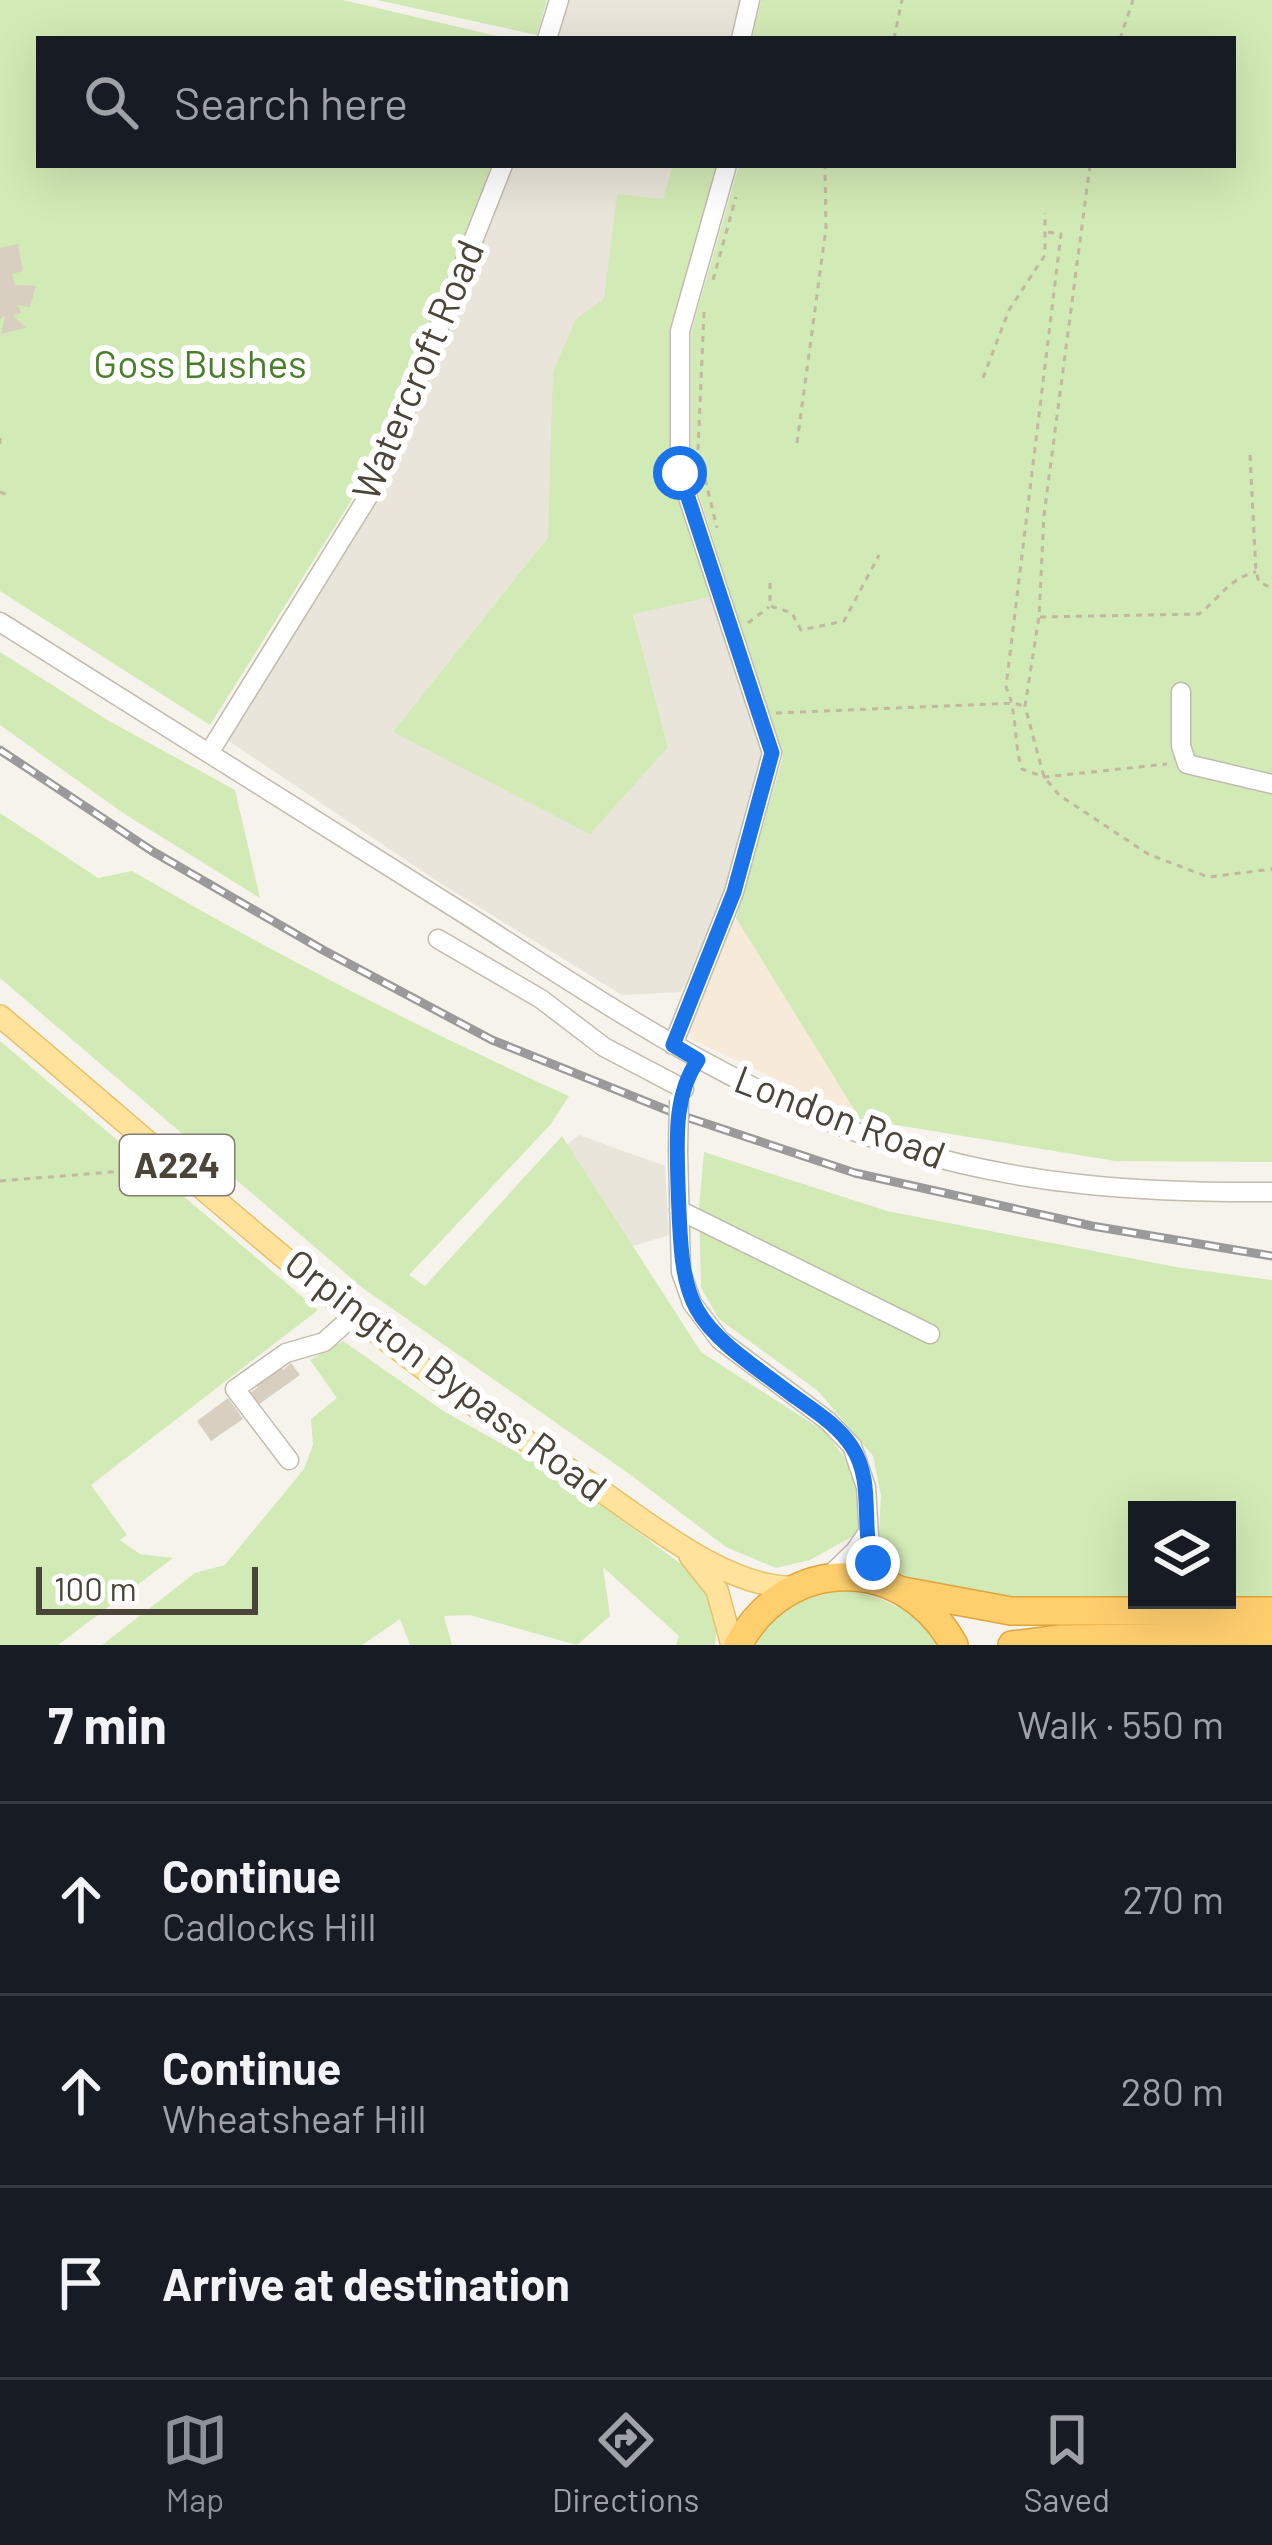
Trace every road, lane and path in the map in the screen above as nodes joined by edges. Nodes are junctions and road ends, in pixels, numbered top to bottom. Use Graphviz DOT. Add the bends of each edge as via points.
graph roads {
  1 [pos="559,0"];
  2 [pos="750,0"];
  3 [pos="902,0"];
  4 [pos="1132,0"];
  5 [pos="548,36"];
  6 [pos="742,36"];
  7 [pos="895,36"];
  8 [pos="1121,36"];
  9 [pos="502,168"];
  10 [pos="825,168"];
  11 [pos="1090,168"];
  12 [pos="731,174"];
  13 [pos="1045,213"];
  14 [pos="1048,232"];
  15 [pos="710,289"];
  16 [pos="704,311"];
  17 [pos="983,378"];
  18 [pos="0,438"];
  19 [pos="797,443"];
  20 [pos="0,448"];
  21 [pos="1250,455"];
  22 [pos="0,492"];
  23 [pos="8,495"];
  24 [pos="720,538"];
  25 [pos="879,555"];
  26 [pos="1256,572"];
  27 [pos="770,583"];
  28 [pos="1272,588"];
  29 [pos="770,606"];
  30 [pos="741,609"];
  31 [pos="1039,616"];
  32 [pos="0,622"];
  33 [pos="1181,692"];
  34 [pos="1013,703"];
  35 [pos="1025,706"];
  36 [pos="760,714"];
  37 [pos="209,753"];
  38 [pos="1186,764"];
  39 [pos="1044,778"];
  40 [pos="1272,784"];
  41 [pos="1272,869"];
  42 [pos="438,939"];
  43 [pos="0,1016"];
  44 [pos="673,1045"];
  45 [pos="698,1060"];
  46 [pos="682,1094"];
  47 [pos="178,1166"];
  48 [pos="0,1180"];
  49 [pos="1272,1192"];
  50 [pos="679,1210"];
  51 [pos="354,1315"];
  52 [pos="930,1334"];
  53 [pos="289,1460"];
  54 [pos="866,1535"];
  55 [pos="676,1543"];
  56 [pos="828,1577"];
  57 [pos="795,1587"];
  58 [pos="893,1587"];
  59 [pos="1272,1611"];
  60 [pos="1272,1637"];
  61 [pos="735,1645"];
  62 [pos="954,1645"];
  63 [pos="1012,1645"];
  1 -- 5 [label="street"];
  2 -- 6 [label="street"];
  3 -- 7 [label="path"];
  4 -- 8 [label="path"];
  9 -- 37 [label="street, Watercroft Road" via="379,479"];
  10 -- 19 [label="path" via="826,228"];
  11 -- 31 [label="path"];
  12 -- 15 [label="path" via="736,201"];
  12 -- 36 [label="street" via="680,331 680,473"];
  13 -- 14 [label="path"];
  14 -- 17 [label="path" via="1045,255 1009,310"];
  14 -- 34 [label="path" via="1060,234 1006,687"];
  16 -- 24 [label="path" via="698,450"];
  18 -- 20 [label="path"];
  21 -- 26 [label="path"];
  22 -- 23 [label="path"];
  25 -- 29 [label="path" via="844,621 800,630 791,613"];
  26 -- 28 [label="path"];
  26 -- 31 [label="path" via="1221,590 1199,614"];
  27 -- 29 [label="path"];
  29 -- 30 [label="path" via="746,624"];
  31 -- 35 [label="path"];
  32 -- 37 [label="street, London Road"];
  33 -- 38 [label="street"];
  34 -- 35 [label="path"];
  34 -- 36 [label="path"];
  34 -- 39 [label="path" via="1022,769"];
  35 -- 39 [label="path"];
  36 -- 44 [label="street" via="772,753 734,892"];
  37 -- 44 [label="street, London Road"];
  38 -- 39 [label="path"];
  38 -- 40 [label="street"];
  39 -- 41 [label="path" via="1148,854 1208,877"];
  42 -- 46 [label="street"];
  43 -- 47 [label="main road, Orpington Bypass Road / A224"];
  44 -- 45 [label="street, London Road"];
  45 -- 46 [label="street"];
  45 -- 49 [label="street, London Road" via="812,1116 979,1168 1114,1189"];
  46 -- 50 [label="street, bridge"];
  47 -- 48 [label="path"];
  47 -- 51 [label="main road, Orpington Bypass Road / A224"];
  50 -- 52 [label="street"];
  50 -- 54 [label="street" via="681,1272 697,1312 720,1340 846,1439 864,1476"];
  51 -- 53 [label="street" via="324,1342 286,1353 236,1389"];
  51 -- 55 [label="main road, Orpington Bypass Road / A224"];
  54 -- 56 [label="street"];
  54 -- 58 [label="street"];
  55 -- 57 [label="main road, Orpington Bypass Road / A224" via="753,1581"];
  55 -- 61 [label="main road, Orpington Bypass Road / A224" via="714,1583"];
  56 -- 57 [label="highway"];
  56 -- 58 [label="highway"];
  57 -- 61 [label="highway" via="767,1605"];
  58 -- 59 [label="highway" via="1011,1611"];
  58 -- 62 [label="highway" via="935,1617"];
  60 -- 63 [label="highway"];
}
